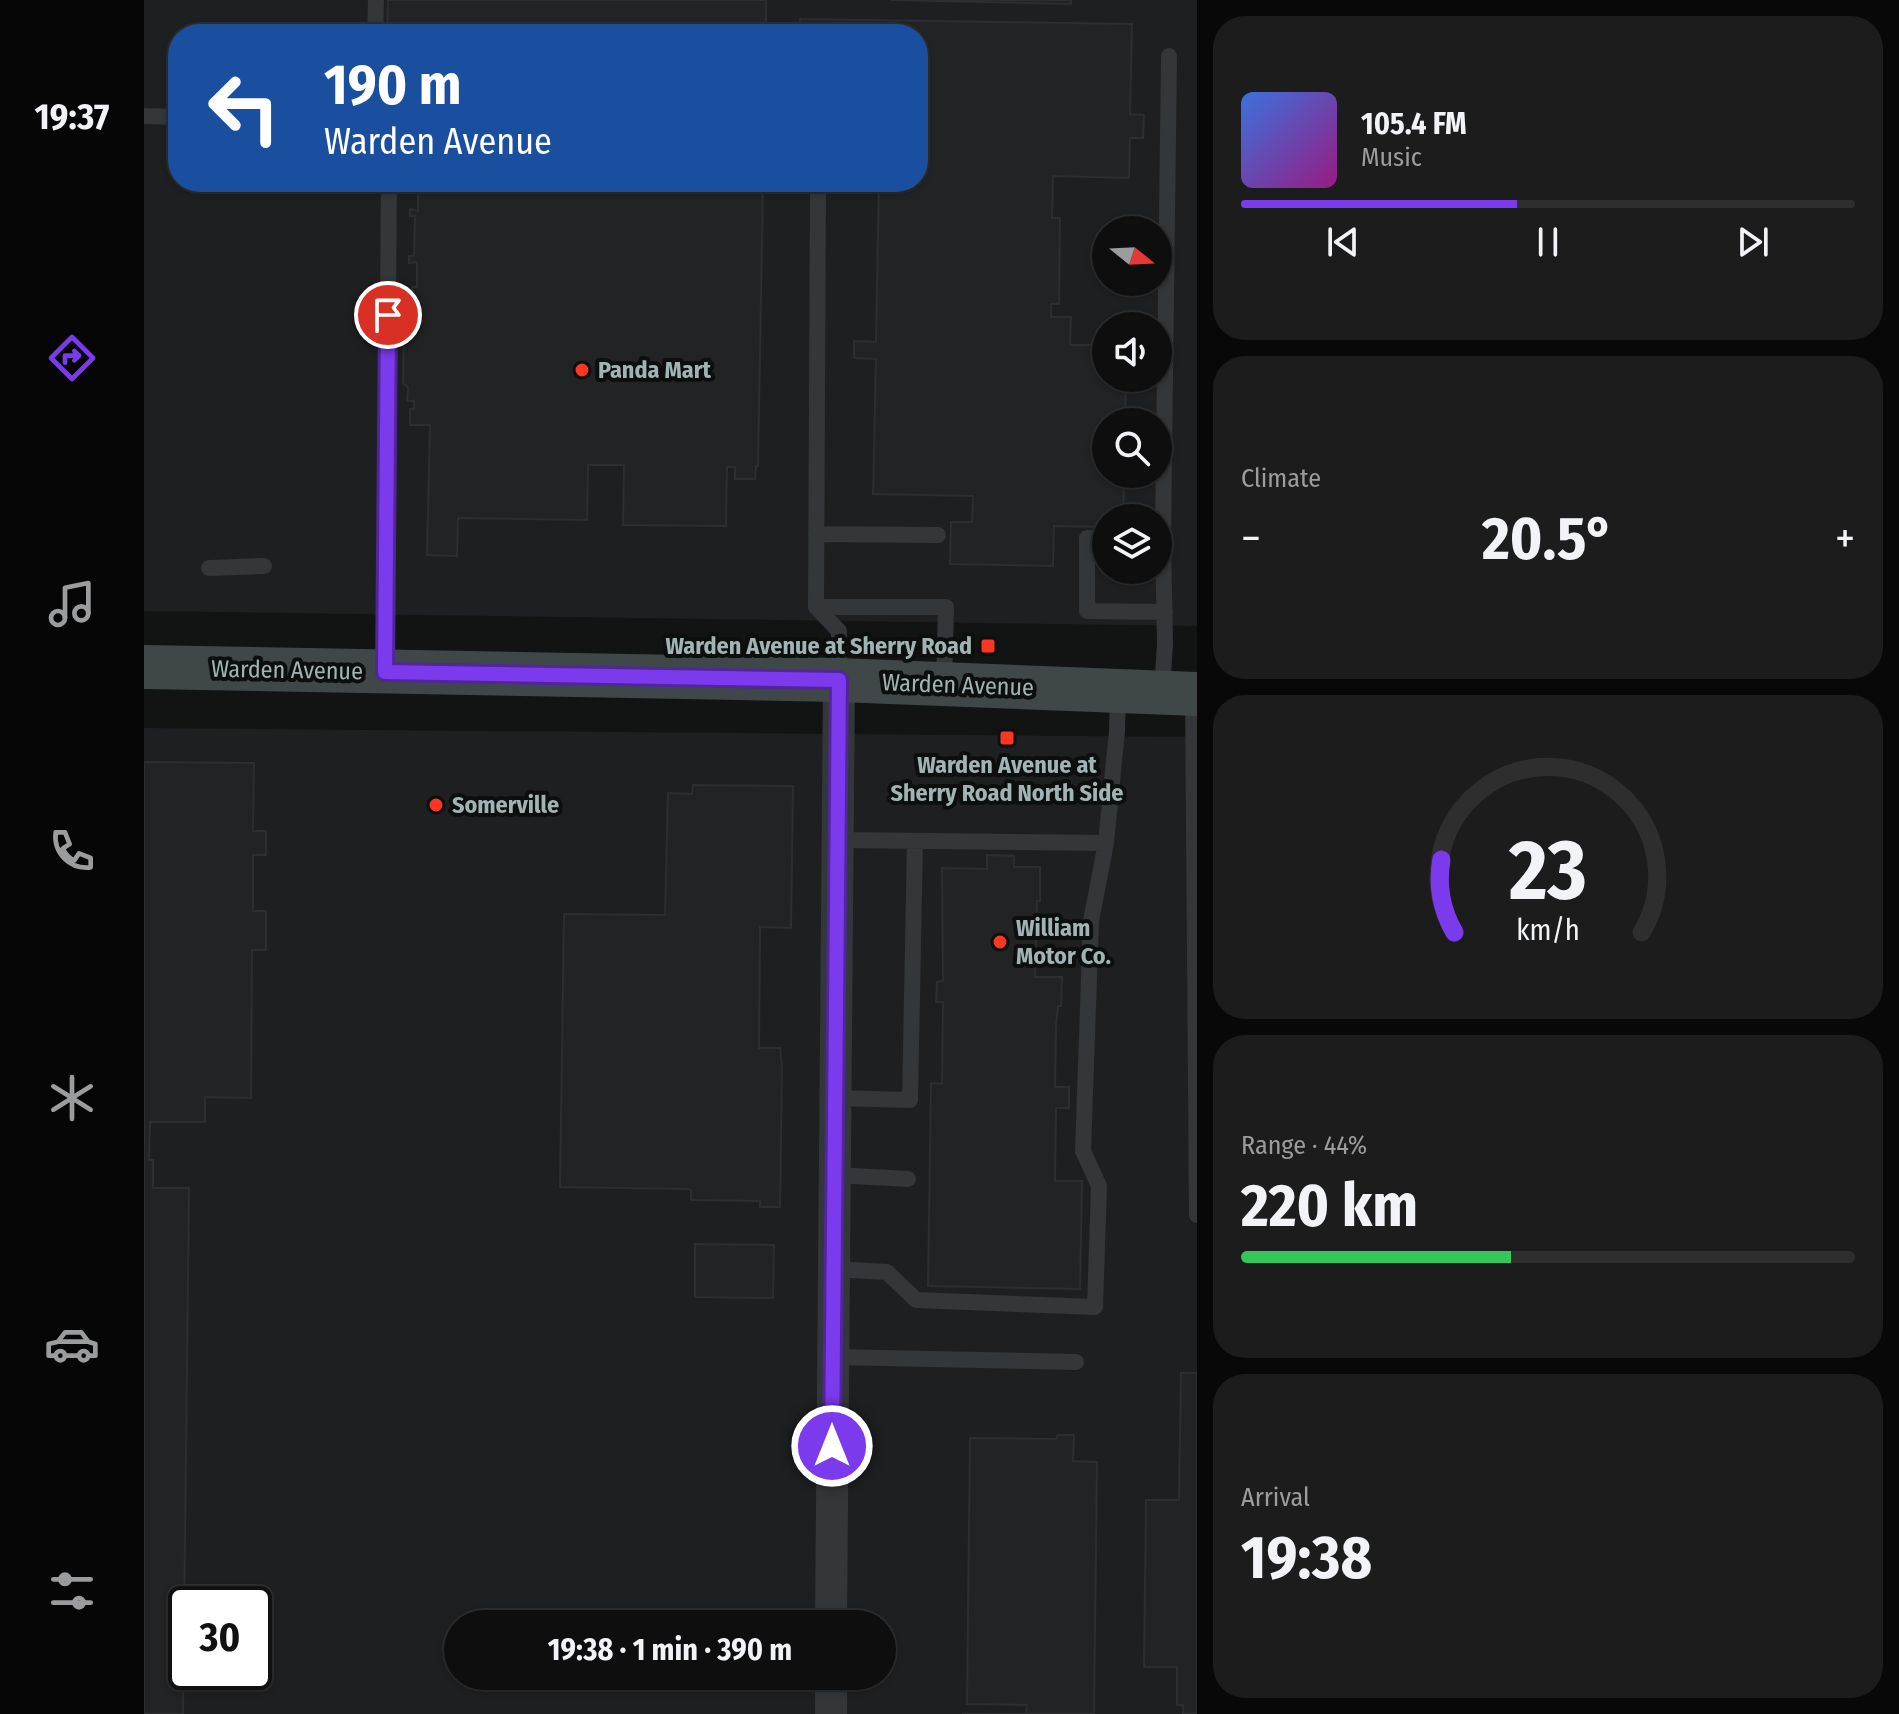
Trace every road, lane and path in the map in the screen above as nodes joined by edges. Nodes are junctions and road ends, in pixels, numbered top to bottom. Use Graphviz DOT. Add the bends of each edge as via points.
graph roads {
  1 [pos="376,0"];
  2 [pos="375,24"];
  3 [pos="1169,56"];
  4 [pos="144,116"];
  5 [pos="168,117"];
  6 [pos="389,192"];
  7 [pos="818,192"];
  8 [pos="1162,504"];
  9 [pos="816,534"];
  10 [pos="938,535"];
  11 [pos="1092,538"];
  12 [pos="264,566"];
  13 [pos="209,568"];
  14 [pos="1163,584"];
  15 [pos="816,607"];
  16 [pos="1165,612"];
  17 [pos="144,667"];
  18 [pos="385,672"];
  19 [pos="839,680"];
  20 [pos="944,684"];
  21 [pos="1118,691"];
  22 [pos="1184,694"];
  23 [pos="1195,770"];
  24 [pos="838,840"];
  25 [pos="915,841"];
  26 [pos="1106,843"];
  27 [pos="1196,908"];
  28 [pos="835,1098"];
  29 [pos="834,1175"];
  30 [pos="908,1179"];
  31 [pos="1197,1215"];
  32 [pos="833,1269"];
  33 [pos="833,1357"];
  34 [pos="1076,1362"];
  35 [pos="831,1610"];
  36 [pos="831,1690"];
  37 [pos="831,1714"];
  1 -- 2 [label="lane"];
  3 -- 8 [label="lane"];
  4 -- 5 [label="lane"];
  6 -- 18 [label="lane"];
  7 -- 9 [label="lane"];
  9 -- 10 [label="lane"];
  9 -- 15 [label="lane"];
  11 -- 16 [label="lane" via="1087,538 1087,611"];
  12 -- 13 [label="lane"];
  14 -- 16 [label="lane"];
  15 -- 19 [label="lane" via="839,631"];
  15 -- 20 [label="lane" via="946,607"];
  16 -- 22 [label="lane"];
  17 -- 18 [label="main road, Warden Avenue"];
  18 -- 19 [label="main road, Warden Avenue"];
  19 -- 20 [label="main road, Warden Avenue"];
  19 -- 24 [label="street"];
  20 -- 21 [label="main road, Warden Avenue"];
  21 -- 22 [label="main road, Warden Avenue"];
  21 -- 26 [label="lane"];
  22 -- 23 [label="lane"];
  23 -- 27 [label="lane"];
  24 -- 25 [label="lane"];
  24 -- 28 [label="street"];
  25 -- 26 [label="lane"];
  25 -- 28 [label="lane" via="910,1100"];
  26 -- 32 [label="lane" via="1091,921 1083,1151 1099,1186 1095,1307 916,1300 887,1272"];
  27 -- 31 [label="lane"];
  28 -- 29 [label="street"];
  29 -- 30 [label="lane"];
  29 -- 32 [label="street"];
  32 -- 33 [label="street"];
  33 -- 34 [label="lane"];
  33 -- 35 [label="street"];
  36 -- 37 [label="street"];
}
